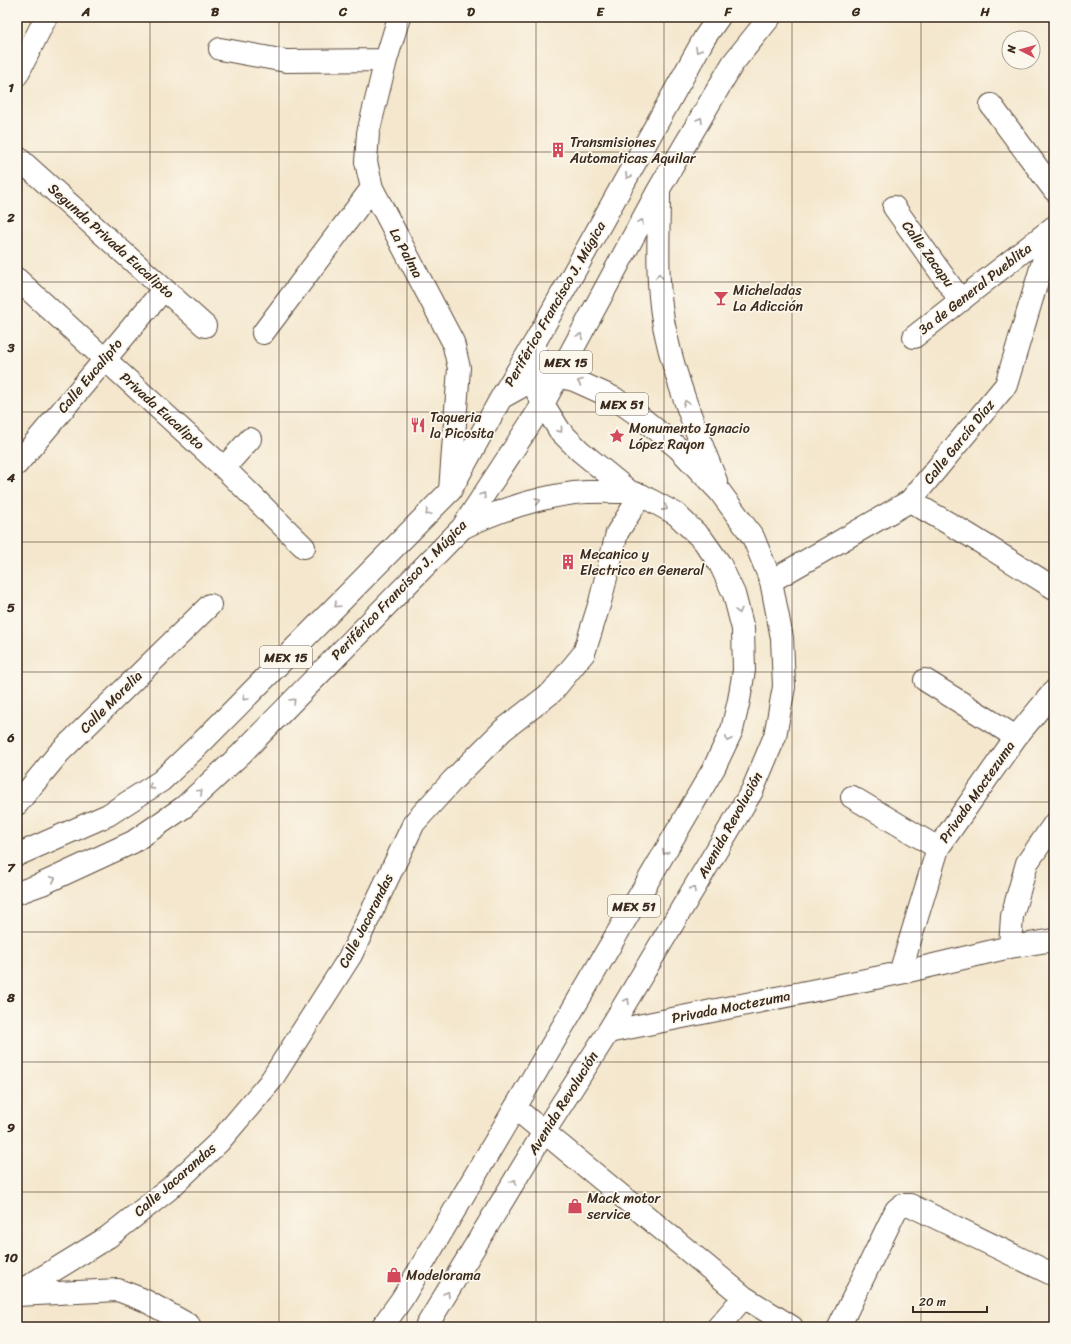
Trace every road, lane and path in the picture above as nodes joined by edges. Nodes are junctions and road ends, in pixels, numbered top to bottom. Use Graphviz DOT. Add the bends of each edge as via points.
graph roads {
  1 [pos="46,17"];
  2 [pos="399,17"];
  3 [pos="719,17"];
  4 [pos="770,17"];
  5 [pos="220,49"];
  6 [pos="386,60"];
  7 [pos="17,74"];
  8 [pos="991,105"];
  9 [pos="17,157"];
  10 [pos="372,188"];
  11 [pos="659,189"];
  12 [pos="1054,190"];
  13 [pos="894,206"];
  14 [pos="1054,228"];
  15 [pos="17,280"];
  16 [pos="164,288"];
  17 [pos="962,301"];
  18 [pos="205,326"];
  19 [pos="263,333"];
  20 [pos="914,337"];
  21 [pos="535,342"];
  22 [pos="104,358"];
  23 [pos="558,376"];
  24 [pos="535,379"];
  25 [pos="501,398"];
  26 [pos="543,404"];
  27 [pos="250,440"];
  28 [pos="17,464"];
  29 [pos="224,468"];
  30 [pos="450,491"];
  31 [pos="720,492"];
  32 [pos="635,494"];
  33 [pos="910,501"];
  34 [pos="462,528"];
  35 [pos="304,547"];
  36 [pos="771,581"];
  37 [pos="1054,588"];
  38 [pos="210,605"];
  39 [pos="925,680"];
  40 [pos="1054,691"];
  41 [pos="1016,737"];
  42 [pos="852,797"];
  43 [pos="17,804"];
  44 [pos="1054,824"];
  45 [pos="938,848"];
  46 [pos="17,855"];
  47 [pos="17,893"];
  48 [pos="1054,940"];
  49 [pos="1010,947"];
  50 [pos="900,973"];
  51 [pos="608,1032"];
  52 [pos="515,1108"];
  53 [pos="544,1132"];
  54 [pos="1054,1275"];
  55 [pos="17,1294"];
  56 [pos="744,1297"];
  57 [pos="190,1326"];
  58 [pos="382,1327"];
  59 [pos="426,1327"];
  60 [pos="718,1327"];
  61 [pos="792,1327"];
  62 [pos="839,1327"];
  1 -- 7 [label="street"];
  2 -- 6 [label="street, La Palma"];
  3 -- 21 [label="street, Periférico Francisco J. Múgica / MEX 15, one-way"];
  11 -- 4 [label="street, Periférico Francisco J. Múgica / MEX 15, one-way" via="733,63"];
  5 -- 6 [label="street" via="286,61"];
  6 -- 10 [label="street, La Palma" via="368,133 366,162"];
  8 -- 12 [label="street"];
  9 -- 16 [label="street, Segunda Privada Eucalipto"];
  10 -- 19 [label="street"];
  10 -- 30 [label="street, La Palma" via="453,342 458,368"];
  23 -- 11 [label="street, Periférico Francisco J. Múgica / MEX 15, one-way"];
  31 -- 11 [label="street, one-way" via="693,423 666,334 659,287"];
  13 -- 17 [label="street, Calle Zacapu"];
  14 -- 17 [label="street, 3a de General Pueblita"];
  14 -- 33 [label="street, Calle García Díaz" via="1006,385"];
  15 -- 22 [label="street, Privada Eucalipto"];
  16 -- 18 [label="street, Segunda Privada Eucalipto"];
  16 -- 22 [label="street, Calle Eucalipto"];
  17 -- 20 [label="street, 3a de General Pueblita"];
  21 -- 24 [label="street, MEX 51"];
  21 -- 25 [label="street, Periférico Francisco J. Múgica / MEX 15"];
  22 -- 28 [label="street, Calle Eucalipto"];
  22 -- 29 [label="street, Privada Eucalipto"];
  23 -- 24 [label="street, Avenida Revolución / MEX 51"];
  23 -- 26 [label="street, Periférico Francisco J. Múgica / MEX 15"];
  31 -- 23 [label="street, Avenida Revolución / MEX 51, one-way" via="678,448 638,415 596,389"];
  24 -- 25 [label="street, Avenida Revolución / MEX 51"];
  24 -- 26 [label="street, MEX 51"];
  25 -- 30 [label="street, Periférico Francisco J. Múgica / MEX 15"];
  26 -- 32 [label="street, MEX 51, one-way" via="560,431 571,442"];
  34 -- 26 [label="street, Periférico Francisco J. Múgica / MEX 15, one-way"];
  27 -- 29 [label="street"];
  29 -- 35 [label="street, Privada Eucalipto"];
  30 -- 46 [label="street, Periférico Francisco J. Múgica / MEX 15, one-way" via="161,781 108,815"];
  31 -- 36 [label="street, Avenida Revolución / MEX 51" via="753,537"];
  34 -- 32 [label="street, one-way" via="486,516 532,502 575,493"];
  32 -- 52 [label="street, MEX 51, one-way" via="676,514 703,540 720,564 734,594 743,629 744,670 739,700 732,730 714,768"];
  32 -- 55 [label="street, Calle Jacarandas" via="617,533 584,653 552,692 502,730 414,822 351,955 270,1082 219,1142 169,1189 108,1237"];
  33 -- 36 [label="street, Calle García Díaz"];
  33 -- 37 [label="street"];
  47 -- 34 [label="street, Periférico Francisco J. Múgica / MEX 15, one-way" via="133,842 184,807 241,754"];
  51 -- 36 [label="street, Avenida Revolución / MEX 51, one-way" via="752,791 775,736 784,687 782,638"];
  38 -- 43 [label="street, Calle Morelia" via="59,753"];
  39 -- 41 [label="street"];
  40 -- 41 [label="street, Privada Moctezuma"];
  41 -- 45 [label="street, Privada Moctezuma"];
  42 -- 45 [label="street"];
  44 -- 49 [label="street" via="1028,863 1012,916"];
  45 -- 50 [label="street, Privada Moctezuma"];
  48 -- 49 [label="street, Privada Moctezuma"];
  49 -- 50 [label="street, Privada Moctezuma"];
  50 -- 51 [label="street, Privada Moctezuma"];
  51 -- 53 [label="street, Avenida Revolución / MEX 51"];
  52 -- 53 [label="street"];
  52 -- 58 [label="street, MEX 51" via="402,1299"];
  53 -- 56 [label="street"];
  59 -- 53 [label="street, Avenida Revolución / MEX 51, one-way"];
  54 -- 62 [label="street" via="910,1205 902,1206 896,1210"];
  55 -- 57 [label="street" via="118,1290 144,1300"];
  56 -- 60 [label="street"];
  56 -- 61 [label="street"];
}
